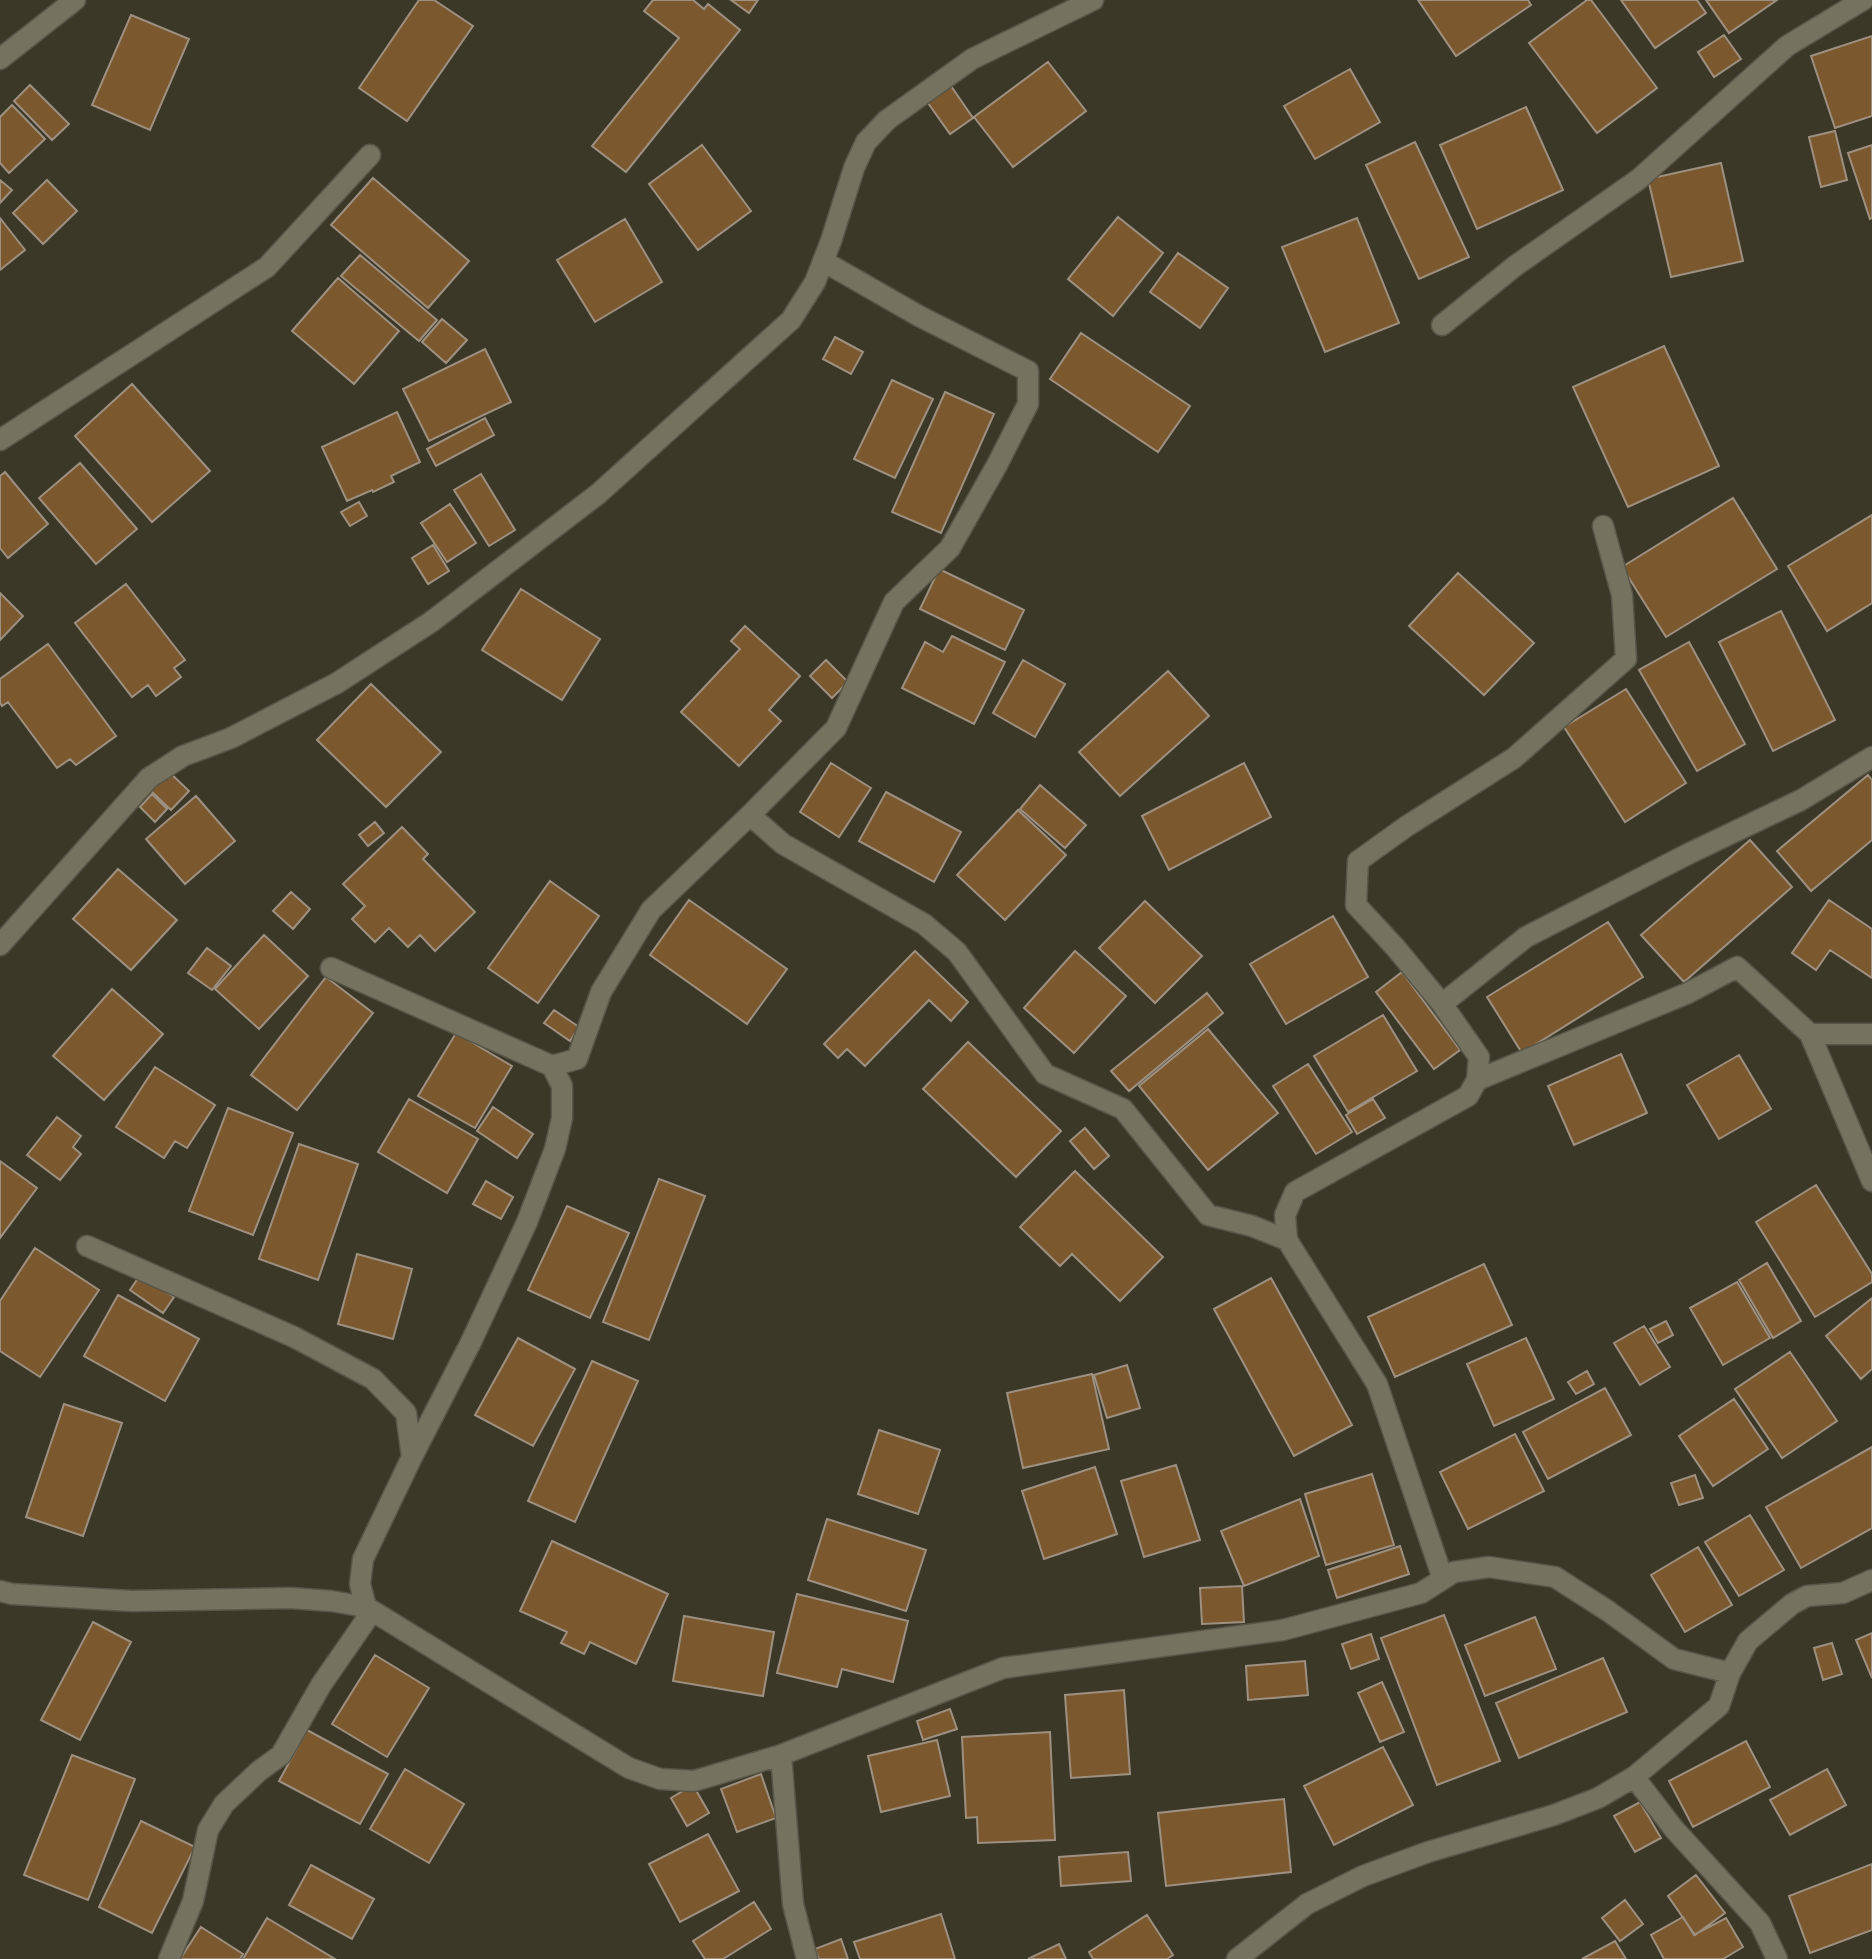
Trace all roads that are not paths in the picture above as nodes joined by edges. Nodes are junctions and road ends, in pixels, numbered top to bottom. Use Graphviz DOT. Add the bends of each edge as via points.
graph roads {
  1 [pos="75,0"];
  2 [pos="1093,0"];
  3 [pos="1863,0"];
  4 [pos="0,59"];
  5 [pos="370,155"];
  6 [pos="823,261"];
  7 [pos="1442,325"];
  8 [pos="0,440"];
  9 [pos="1603,526"];
  10 [pos="1872,757"];
  11 [pos="750,815"];
  12 [pos="0,945"];
  13 [pos="331,968"];
  14 [pos="1442,1004"];
  15 [pos="1810,1034"];
  16 [pos="1872,1034"];
  17 [pos="552,1066"];
  18 [pos="1477,1080"];
  19 [pos="1872,1181"];
  20 [pos="1287,1240"];
  21 [pos="87,1246"];
  22 [pos="412,1457"];
  23 [pos="1443,1579"];
  24 [pos="1872,1580"];
  25 [pos="0,1591"];
  26 [pos="366,1607"];
  27 [pos="1730,1673"];
  28 [pos="781,1755"];
  29 [pos="1634,1777"];
  30 [pos="169,1959"];
  31 [pos="807,1959"];
  32 [pos="1237,1959"];
  33 [pos="1777,1959"];
  1 -- 4 [label="street"];
  2 -- 6 [label="street" via="972,59 887,120 866,142 854,168"];
  3 -- 7 [label="street" via="1787,46 1639,179"];
  5 -- 8 [label="street" via="267,267"];
  6 -- 11 [label="street" via="1028,371 1028,404 950,548 894,602 836,728"];
  6 -- 12 [label="street" via="791,320 598,494 431,622 337,683 231,738 183,756 149,778"];
  9 -- 14 [label="street" via="1622,595 1626,659 1514,758 1358,861 1356,905"];
  10 -- 14 [label="street" via="1801,800 1526,937"];
  11 -- 17 [label="street" via="651,910 601,992 577,1059"];
  11 -- 20 [label="street" via="783,844 924,924 957,952 1045,1074 1123,1109 1208,1215"];
  13 -- 17 [label="street"];
  14 -- 18 [label="street" via="1479,1057"];
  15 -- 16 [label="street"];
  15 -- 18 [label="street" via="1737,967 1688,993"];
  15 -- 19 [label="street"];
  17 -- 22 [label="street" via="562,1086 555,1149 521,1235"];
  18 -- 20 [label="street" via="1468,1096 1295,1192 1285,1215"];
  20 -- 23 [label="street" via="1377,1384"];
  21 -- 22 [label="street" via="294,1337 373,1379 406,1413"];
  22 -- 26 [label="street" via="363,1559 360,1584"];
  23 -- 27 [label="street" via="1489,1567 1555,1577 1674,1659"];
  23 -- 28 [label="street" via="1421,1593 1283,1630 1003,1668"];
  24 -- 27 [label="street" via="1843,1593 1807,1596 1792,1604 1748,1641"];
  25 -- 26 [label="street" via="132,1601 290,1598"];
  26 -- 28 [label="street" via="629,1768 660,1779 694,1781"];
  26 -- 30 [label="street" via="366,1620 281,1755 224,1804 208,1830 193,1901"];
  27 -- 29 [label="street" via="1719,1706"];
  28 -- 31 [label="street" via="793,1904"];
  29 -- 32 [label="street" via="1554,1815 1363,1876 1307,1904"];
  29 -- 33 [label="street" via="1760,1923"];
}
